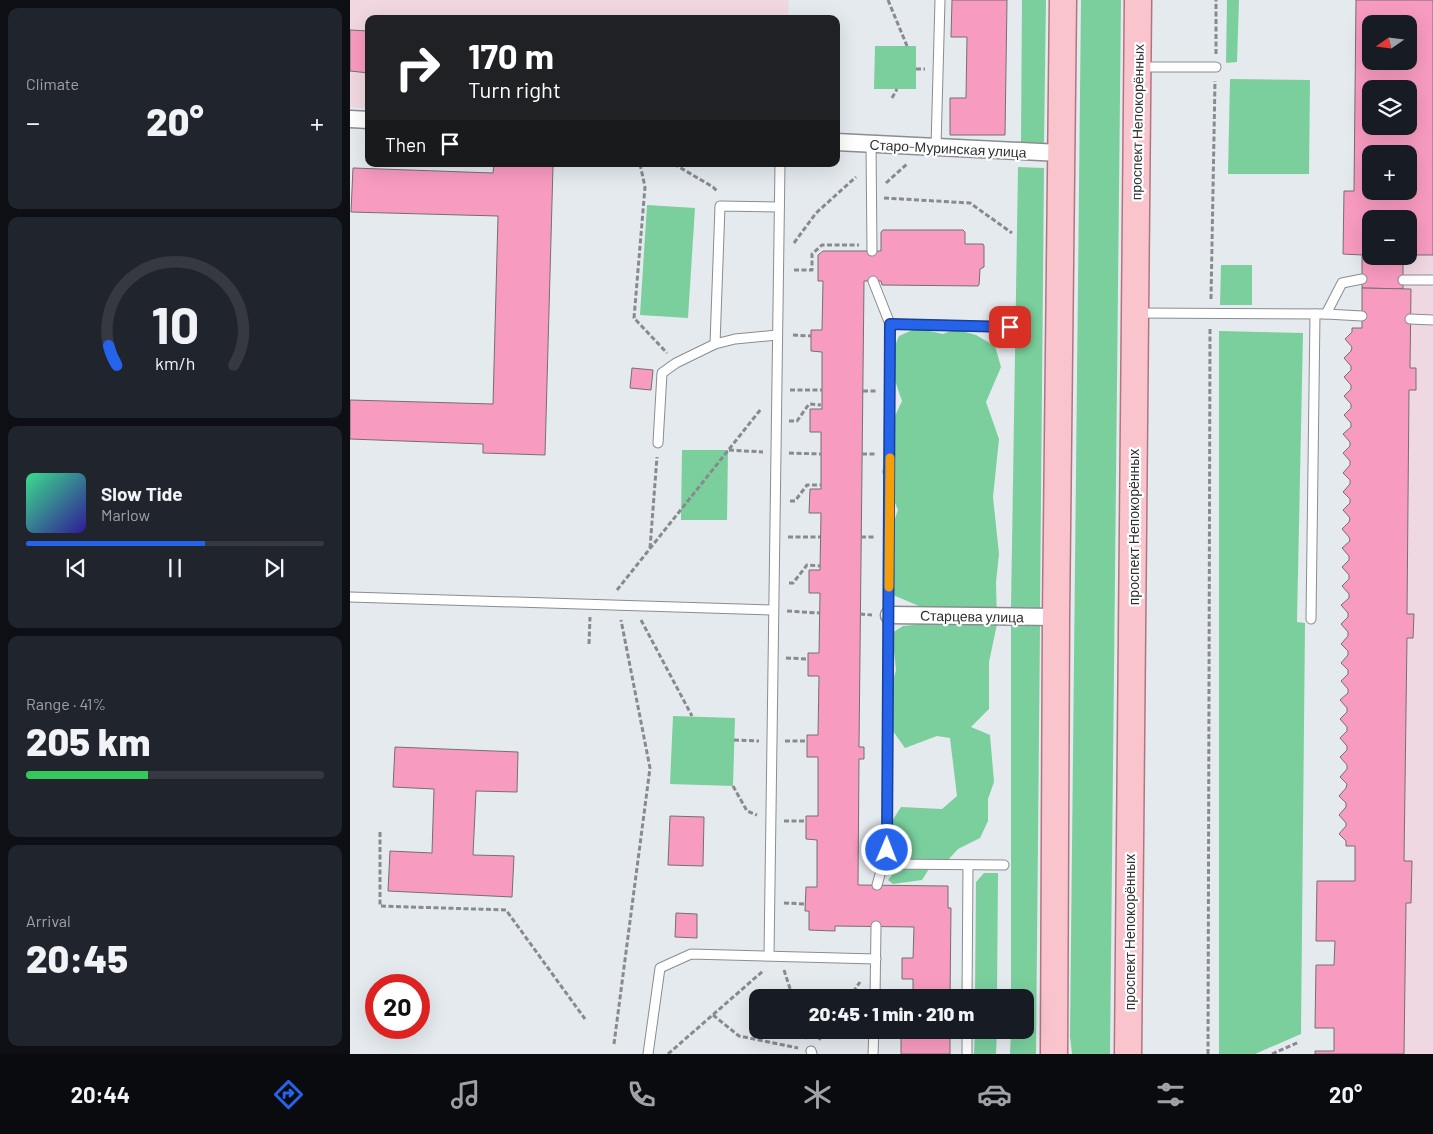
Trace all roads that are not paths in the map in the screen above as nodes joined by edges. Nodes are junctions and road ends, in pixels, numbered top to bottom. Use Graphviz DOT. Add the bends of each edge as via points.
graph roads {
  1 [pos="940,0"];
  2 [pos="1063,0"];
  3 [pos="1138,0"];
  4 [pos="1138,67"];
  5 [pos="1216,67"];
  6 [pos="350,119"];
  7 [pos="365,120"];
  8 [pos="840,142"];
  9 [pos="871,144"];
  10 [pos="936,147"];
  11 [pos="1060,153"];
  12 [pos="780,167"];
  13 [pos="779,207"];
  14 [pos="872,248"];
  15 [pos="1362,279"];
  16 [pos="1402,280"];
  17 [pos="1433,280"];
  18 [pos="873,281"];
  19 [pos="1134,313"];
  20 [pos="1315,314"];
  21 [pos="1326,314"];
  22 [pos="1362,316"];
  23 [pos="1410,318"];
  24 [pos="1433,320"];
  25 [pos="890,324"];
  26 [pos="1010,327"];
  27 [pos="777,335"];
  28 [pos="715,344"];
  29 [pos="658,444"];
  30 [pos="350,597"];
  31 [pos="773,610"];
  32 [pos="889,615"];
  33 [pos="1056,617"];
  34 [pos="1311,619"];
  35 [pos="884,864"];
  36 [pos="968,865"];
  37 [pos="1004,865"];
  38 [pos="877,885"];
  39 [pos="876,926"];
  40 [pos="769,955"];
  41 [pos="876,959"];
  42 [pos="875,989"];
  43 [pos="967,989"];
  44 [pos="874,1039"];
  45 [pos="967,1039"];
  46 [pos="648,1054"];
  47 [pos="874,1054"];
  48 [pos="967,1054"];
  49 [pos="1054,1054"];
  50 [pos="1128,1054"];
  1 -- 10 [label="lane"];
  2 -- 11 [label="main road"];
  3 -- 4 [label="main road, проспект Непокорённых"];
  4 -- 5 [label="lane"];
  4 -- 19 [label="main road, проспект Непокорённых"];
  6 -- 7 [label="street"];
  8 -- 9 [label="street, Старо-Муринская улица"];
  9 -- 10 [label="street, Старо-Муринская улица"];
  9 -- 14 [label="lane"];
  10 -- 11 [label="street, Старо-Муринская улица"];
  11 -- 33 [label="main road"];
  12 -- 13 [label="lane"];
  13 -- 27 [label="lane"];
  13 -- 28 [label="lane" via="720,206"];
  15 -- 21 [label="lane" via="1342,283"];
  16 -- 17 [label="lane"];
  18 -- 25 [label="lane"];
  19 -- 20 [label="lane"];
  19 -- 50 [label="main road, проспект Непокорённых"];
  20 -- 21 [label="lane"];
  20 -- 34 [label="lane"];
  21 -- 22 [label="lane"];
  23 -- 24 [label="lane"];
  25 -- 26 [label="lane"];
  25 -- 32 [label="lane"];
  27 -- 28 [label="lane"];
  27 -- 31 [label="lane"];
  28 -- 29 [label="lane" via="662,373"];
  30 -- 31 [label="lane"];
  31 -- 40 [label="lane"];
  32 -- 33 [label="street, Старцева улица"];
  32 -- 35 [label="lane" via="892,777"];
  33 -- 49 [label="main road"];
  35 -- 36 [label="lane"];
  35 -- 38 [label="lane"];
  36 -- 37 [label="lane"];
  36 -- 43 [label="lane"];
  39 -- 41 [label="lane"];
  40 -- 41 [label="lane"];
  40 -- 46 [label="lane" via="691,954 660,968"];
  41 -- 42 [label="lane"];
  44 -- 47 [label="lane"];
  45 -- 48 [label="lane"];
}
